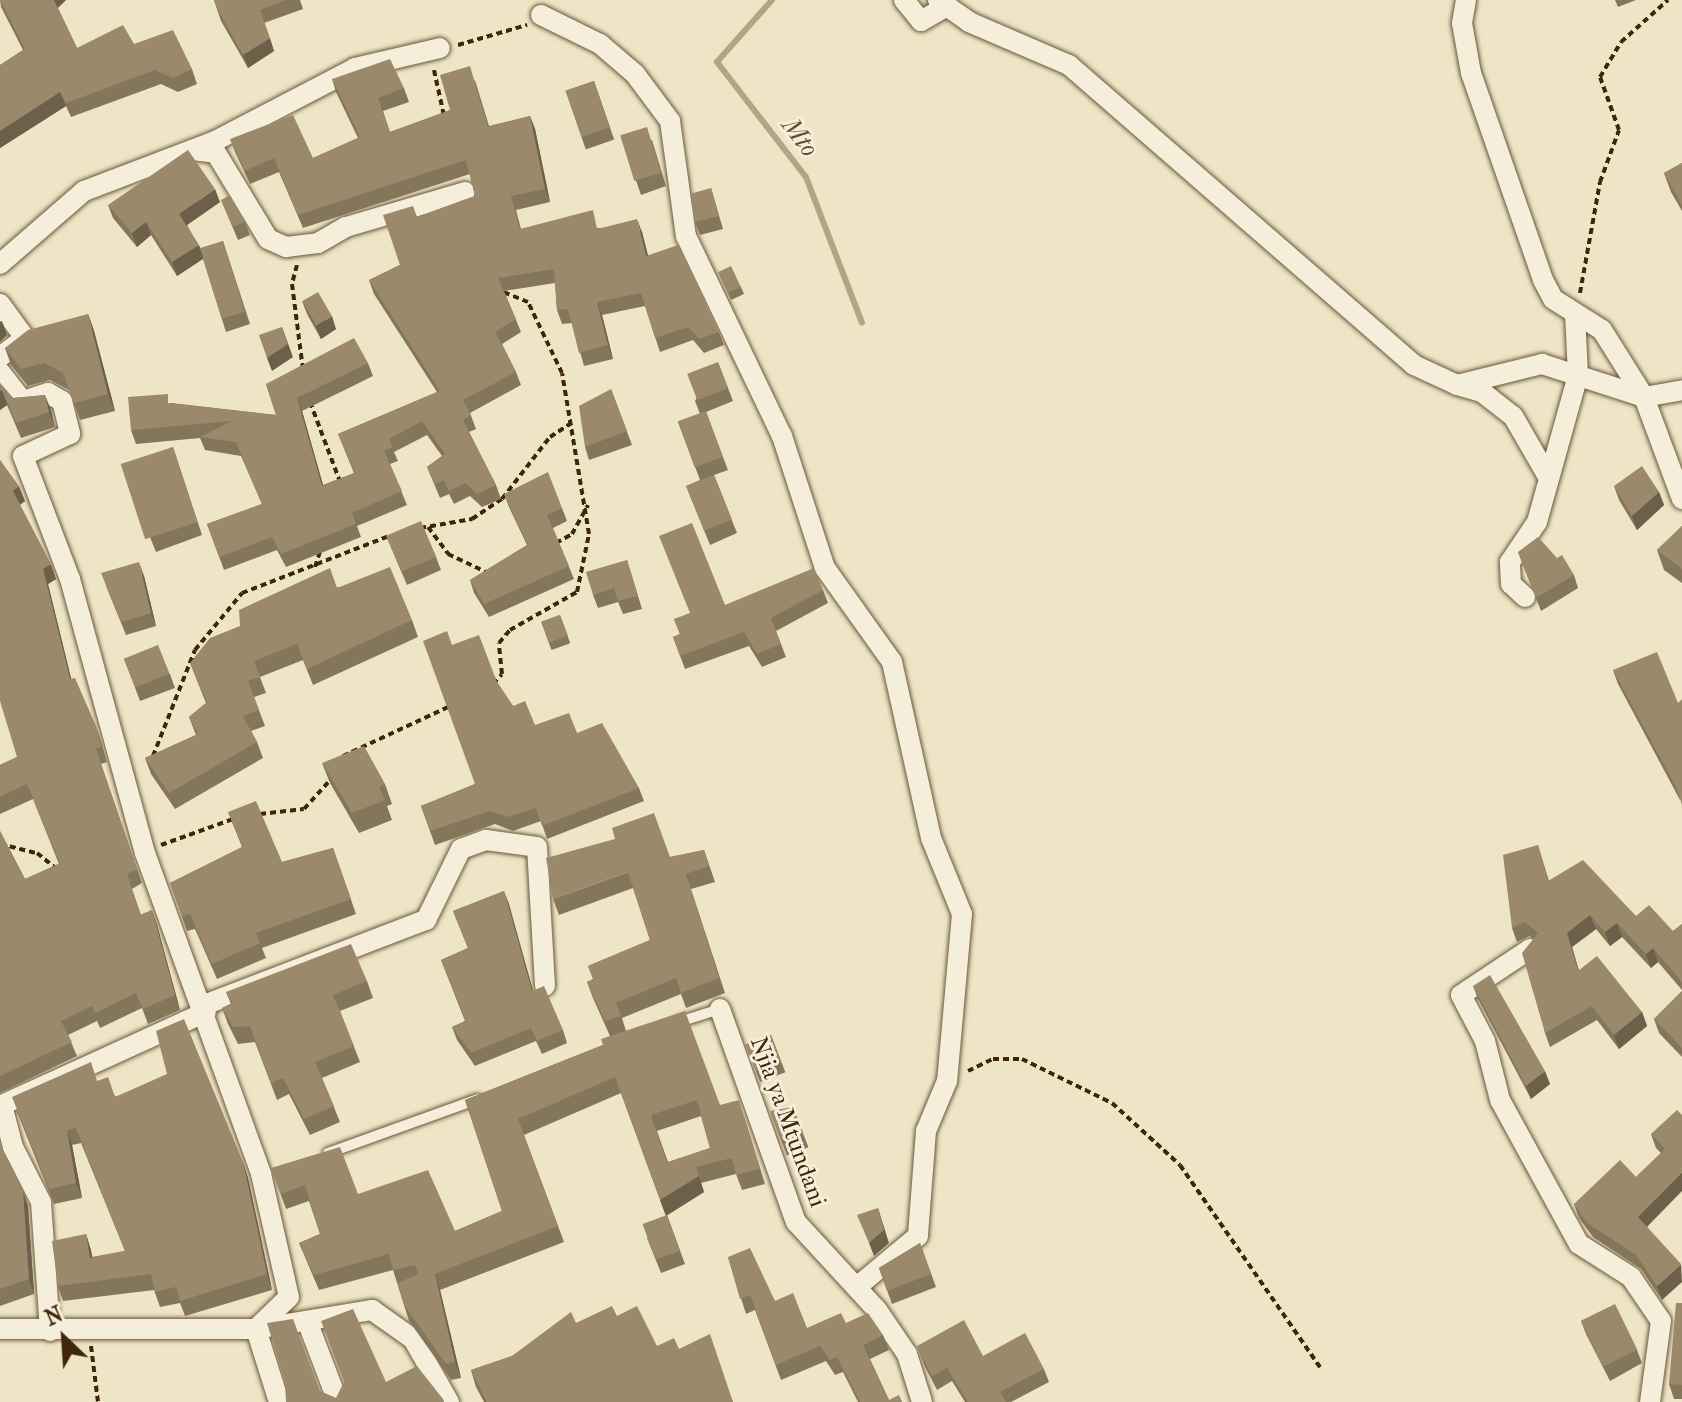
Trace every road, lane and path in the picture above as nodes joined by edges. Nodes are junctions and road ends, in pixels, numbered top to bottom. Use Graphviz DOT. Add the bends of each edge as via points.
graph roads {
  1 [pos="904,0"];
  2 [pos="1466,0"];
  3 [pos="1668,0"];
  4 [pos="943,3"];
  5 [pos="541,15"];
  6 [pos="434,50"];
  7 [pos="445,122"];
  8 [pos="188,150"];
  9 [pos="465,192"];
  10 [pos="318,243"];
  11 [pos="0,264"];
  12 [pos="495,278"];
  13 [pos="0,304"];
  14 [pos="1575,313"];
  15 [pos="0,357"];
  16 [pos="0,372"];
  17 [pos="1578,375"];
  18 [pos="304,382"];
  19 [pos="1457,385"];
  20 [pos="1682,391"];
  21 [pos="308,393"];
  22 [pos="1646,407"];
  23 [pos="573,422"];
  24 [pos="1547,475"];
  25 [pos="332,491"];
  26 [pos="1682,499"];
  27 [pos="588,505"];
  28 [pos="428,527"];
  29 [pos="406,531"];
  30 [pos="395,532"];
  31 [pos="320,537"];
  32 [pos="549,547"];
  33 [pos="314,569"];
  34 [pos="493,572"];
  35 [pos="1525,597"];
  36 [pos="485,687"];
  37 [pos="460,700"];
  38 [pos="152,762"];
  39 [pos="0,844"];
  40 [pos="145,853"];
  41 [pos="64,875"];
  42 [pos="1530,949"];
  43 [pos="545,986"];
  44 [pos="205,1008"];
  45 [pos="720,1009"];
  46 [pos="667,1026"];
  47 [pos="947,1081"];
  48 [pos="492,1093"];
  49 [pos="317,1157"];
  50 [pos="858,1286"];
  51 [pos="307,1321"];
  52 [pos="0,1329"];
  53 [pos="256,1329"];
  54 [pos="50,1331"];
  55 [pos="90,1332"];
  56 [pos="1320,1367"];
  57 [pos="98,1402"];
  58 [pos="279,1402"];
  59 [pos="338,1402"];
  60 [pos="449,1402"];
  61 [pos="922,1402"];
  62 [pos="1650,1402"];
  1 -- 4 [label="street" via="921,21"];
  2 -- 14 [label="street" via="1462,23 1471,73 1543,280 1553,299"];
  3 -- 14 [label="path" via="1621,42 1600,77 1619,130 1600,182"];
  4 -- 19 [label="street" via="1069,65 1414,365"];
  5 -- 6 [label="path"];
  5 -- 47 [label="street" via="600,44 635,74 670,121 686,236 782,436 825,568 892,662 931,838 962,914"];
  6 -- 7 [label="path"];
  6 -- 8 [label="street" via="355,68"];
  8 -- 10 [label="street" via="216,153 268,239 286,247"];
  8 -- 11 [label="street" via="84,191"];
  9 -- 10 [label="street" via="346,227"];
  10 -- 18 [label="path" via="294,268 292,284"];
  12 -- 23 [label="path" via="500,290 528,302 562,373"];
  13 -- 15 [label="street" via="25,338"];
  14 -- 17 [label="street"];
  14 -- 22 [label="street" via="1602,330"];
  16 -- 40 [label="street" via="23,401 48,393 62,401 70,434 23,456 70,579"];
  17 -- 19 [label="street" via="1542,364"];
  17 -- 22 [label="street"];
  17 -- 24 [label="street"];
  19 -- 24 [label="street" via="1482,392 1513,416"];
  20 -- 22 [label="street"];
  21 -- 25 [label="path" via="341,481"];
  22 -- 26 [label="street"];
  23 -- 27 [label="path"];
  23 -- 28 [label="path" via="550,437 502,499 472,519"];
  24 -- 35 [label="street" via="1537,522 1510,562 1511,584"];
  27 -- 32 [label="path" via="572,534"];
  27 -- 36 [label="path" via="577,592 510,630 496,655 499,681"];
  28 -- 29 [label="path"];
  28 -- 34 [label="path" via="471,571"];
  30 -- 33 [label="path"];
  31 -- 33 [label="path"];
  33 -- 38 [label="path" via="242,593 195,650"];
  37 -- 40 [label="path" via="348,750 319,800 304,809 206,826"];
  39 -- 41 [label="path" via="37,853"];
  40 -- 44 [label="street"];
  42 -- 62 [label="street" via="1461,995 1485,1041 1500,1100 1579,1244 1631,1277 1661,1321"];
  43 -- 44 [label="street" via="537,847 486,840 461,849 426,920"];
  44 -- 53 [label="street" via="268,1172 289,1297"];
  44 -- 54 [label="street" via="2,1105 13,1147 41,1202"];
  45 -- 46 [label="lane"];
  45 -- 50 [label="street, Njia ya Mtundani" via="796,1222"];
  47 -- 50 [label="street" via="926,1131 918,1236"];
  47 -- 56 [label="path" via="993,1059 1022,1059 1112,1103 1180,1165"];
  48 -- 49 [label="lane"];
  50 -- 61 [label="street, Njia ya Mtundani" via="907,1354"];
  51 -- 53 [label="street"];
  51 -- 59 [label="street"];
  51 -- 60 [label="street" via="372,1310 413,1339"];
  52 -- 54 [label="street"];
  53 -- 55 [label="street"];
  53 -- 58 [label="street"];
  54 -- 55 [label="street"];
  55 -- 57 [label="path"];
}
